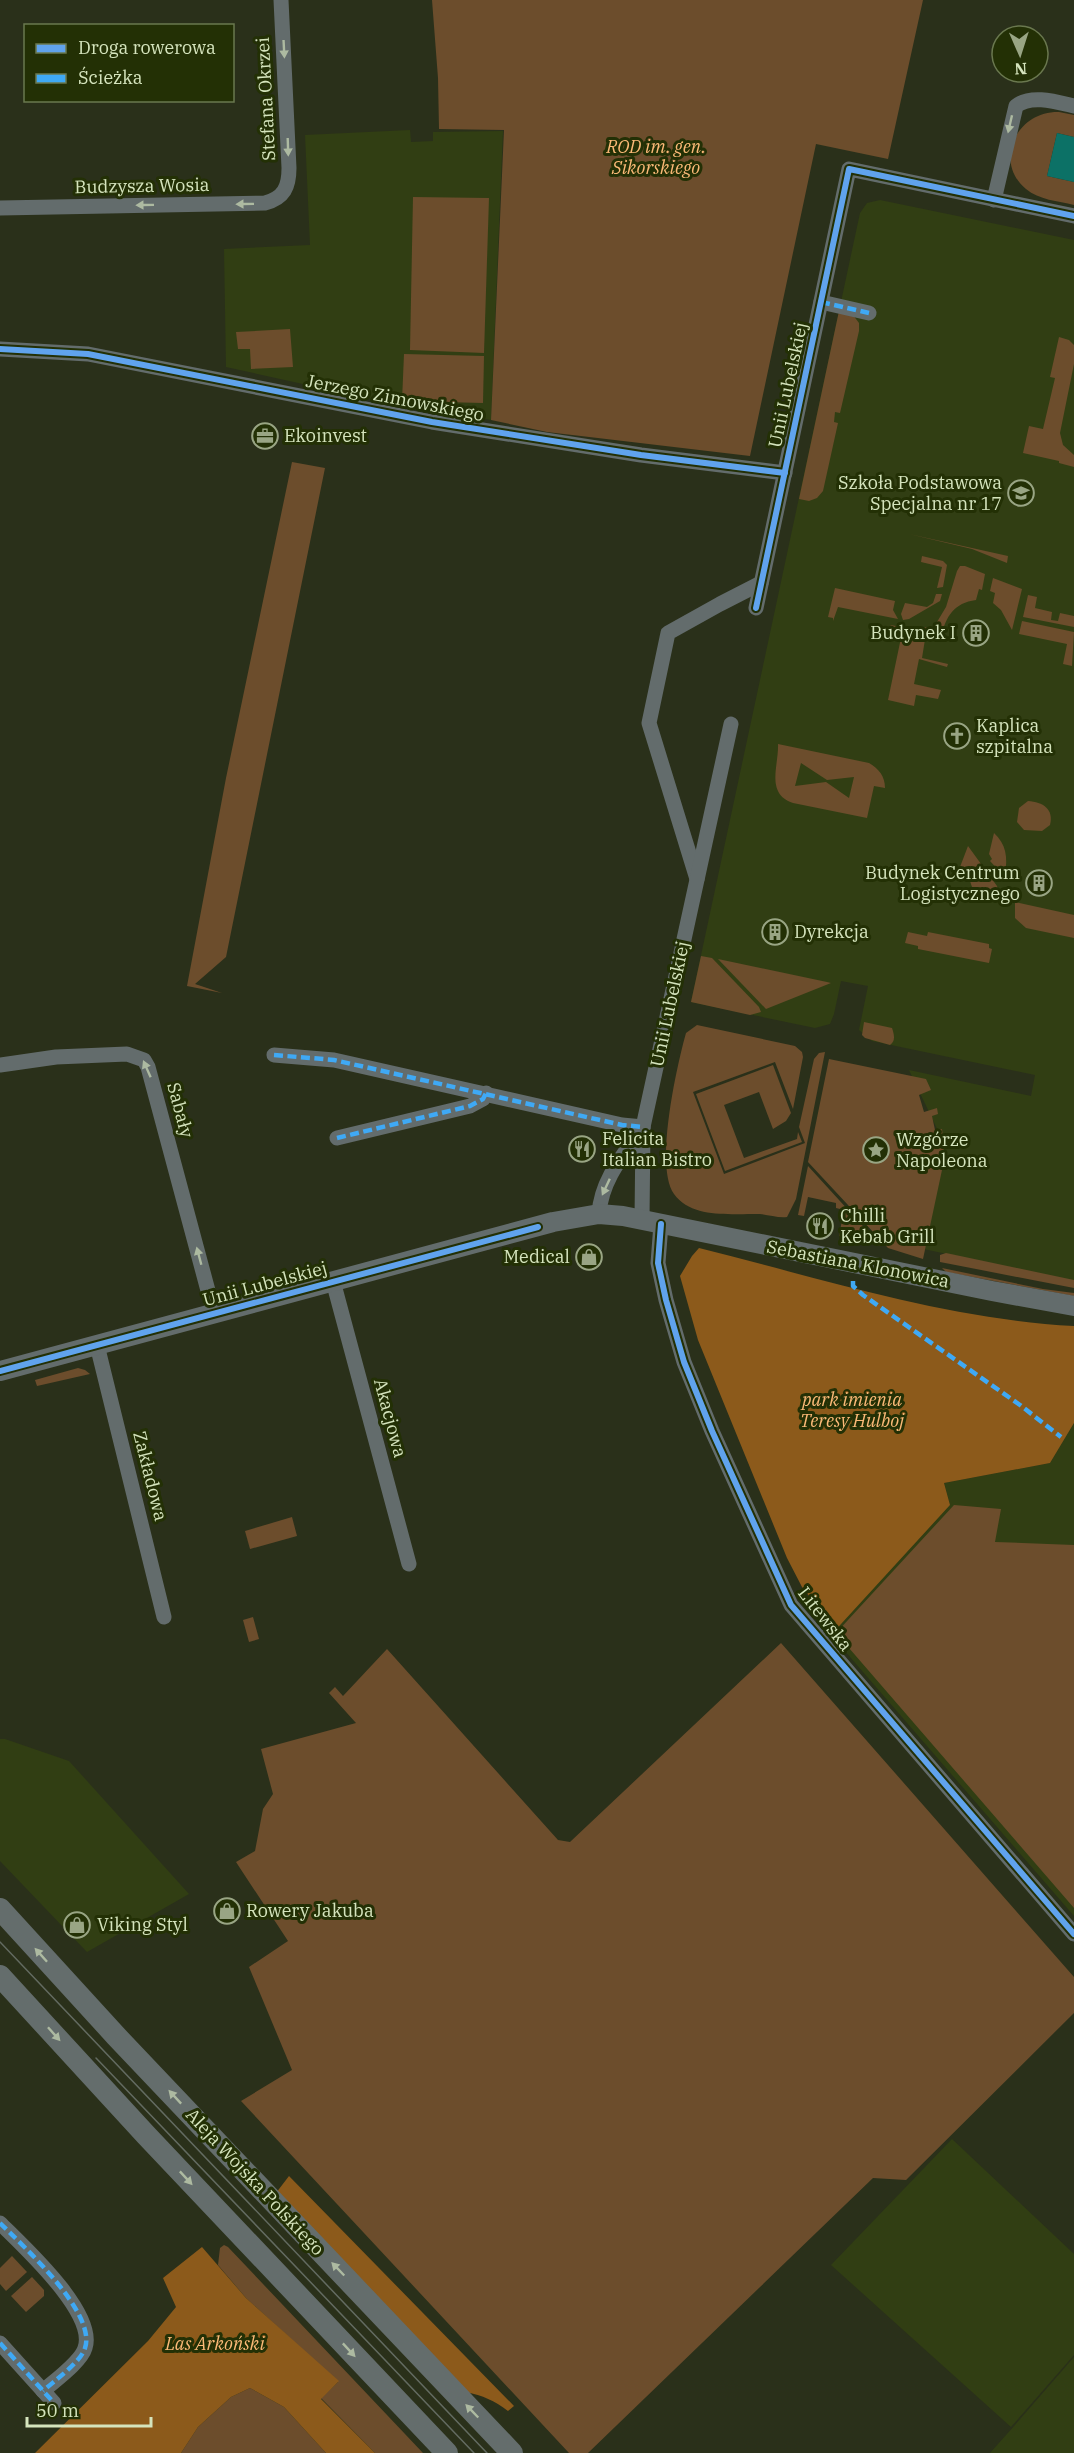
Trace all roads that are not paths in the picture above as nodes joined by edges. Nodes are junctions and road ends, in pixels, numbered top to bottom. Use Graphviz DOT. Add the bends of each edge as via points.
graph roads {
  1 [pos="281,0"];
  2 [pos="1074,106"];
  3 [pos="283,195"];
  4 [pos="994,200"];
  5 [pos="0,208"];
  6 [pos="1074,216"];
  7 [pos="820,302"];
  8 [pos="869,313"];
  9 [pos="0,349"];
  10 [pos="785,473"];
  11 [pos="761,583"];
  12 [pos="756,608"];
  13 [pos="731,724"];
  14 [pos="697,881"];
  15 [pos="274,1056"];
  16 [pos="0,1065"];
  17 [pos="486,1094"];
  18 [pos="643,1127"];
  19 [pos="337,1138"];
  20 [pos="599,1214"];
  21 [pos="652,1222"];
  22 [pos="333,1281"];
  23 [pos="1074,1306"];
  24 [pos="214,1313"];
  25 [pos="97,1345"];
  26 [pos="0,1371"];
  27 [pos="409,1564"];
  28 [pos="164,1617"];
  29 [pos="0,1909"];
  30 [pos="1074,1934"];
  31 [pos="0,1976"];
  32 [pos="0,2223"];
  33 [pos="0,2343"];
  34 [pos="447,2453"];
  35 [pos="512,2453"];
  1 -- 3 [label="street, Stefana Okrzei, one-way" via="289,168"];
  2 -- 4 [label="street, one-way" via="1036,100 1016,106"];
  3 -- 5 [label="street, Budzysza Wosia, one-way" via="265,203"];
  4 -- 6 [label="street"];
  4 -- 7 [label="street, Unii Lubelskiej" via="849,169"];
  7 -- 8 [label="street"];
  7 -- 10 [label="street, Unii Lubelskiej"];
  9 -- 10 [label="street, Jerzego Zimowskiego" via="88,354 432,422"];
  10 -- 11 [label="street, Unii Lubelskiej"];
  11 -- 12 [label="street, Unii Lubelskiej"];
  11 -- 14 [label="street, Unii Lubelskiej" via="668,633 649,723"];
  13 -- 14 [label="street, Unii Lubelskiej"];
  14 -- 18 [label="street, Unii Lubelskiej"];
  15 -- 17 [label="street" via="334,1060"];
  24 -- 16 [label="street, Sabały, one-way" via="144,1060 127,1054"];
  17 -- 18 [label="street"];
  17 -- 19 [label="street" via="470,1106"];
  18 -- 20 [label="street, Unii Lubelskiej, one-way" via="605,1185"];
  18 -- 21 [label="street, Unii Lubelskiej"];
  20 -- 21 [label="street, Unii Lubelskiej"];
  20 -- 22 [label="street, Unii Lubelskiej" via="553,1222"];
  21 -- 23 [label="street, Sebastiana Klonowica"];
  21 -- 30 [label="street, Litewska" via="666,1300 684,1362 711,1431 791,1605"];
  22 -- 24 [label="street, Unii Lubelskiej"];
  22 -- 27 [label="street, Akacjowa"];
  24 -- 25 [label="street, Unii Lubelskiej"];
  25 -- 26 [label="street, Unii Lubelskiej"];
  25 -- 28 [label="street, Zakładowa"];
  35 -- 29 [label="main road, Aleja Wojska Polskiego, one-way"];
  31 -- 34 [label="main road, one-way"];
  32 -- 33 [label="street" via="64,2292 86,2336 85,2351 49,2397"];
}
